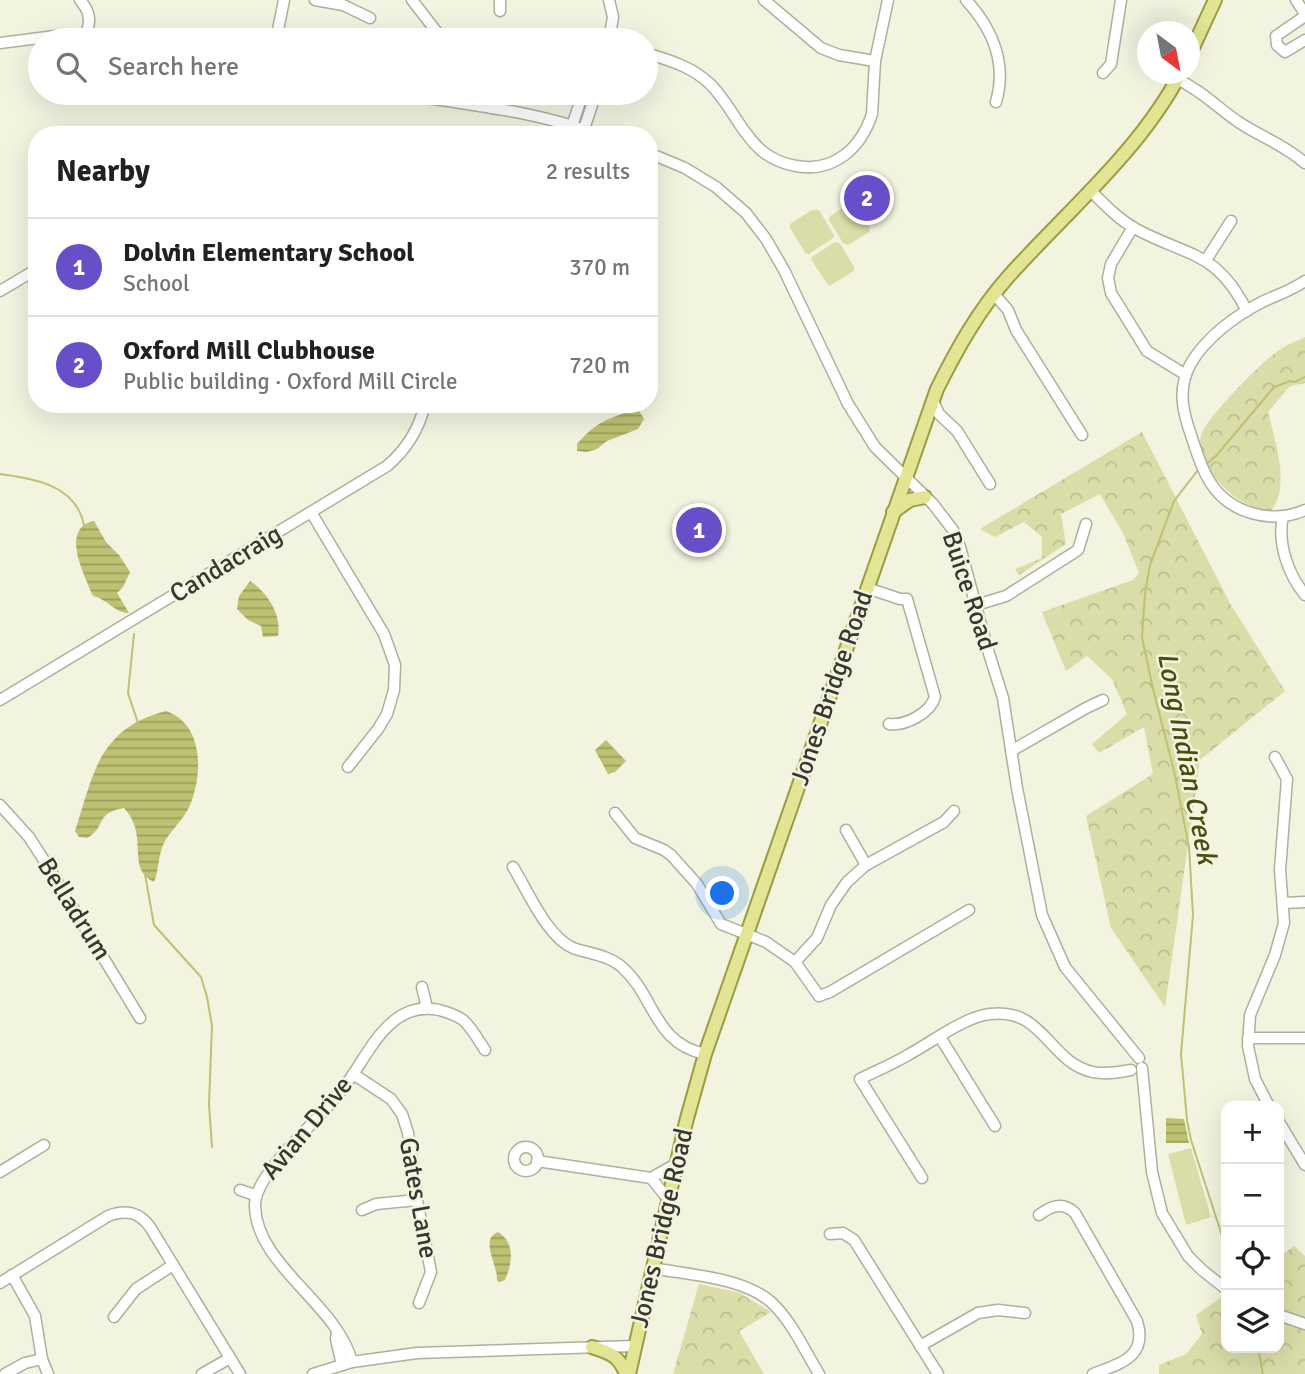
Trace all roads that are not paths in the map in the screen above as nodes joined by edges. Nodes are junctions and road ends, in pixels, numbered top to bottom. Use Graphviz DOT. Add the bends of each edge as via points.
graph roads {
  1 [pos="80,0"];
  2 [pos="284,0"];
  3 [pos="315,0"];
  4 [pos="412,0"];
  5 [pos="609,0"];
  6 [pos="764,0"];
  7 [pos="888,0"];
  8 [pos="966,0"];
  9 [pos="1121,0"];
  10 [pos="1215,0"];
  11 [pos="1296,0"];
  12 [pos="1305,15"];
  13 [pos="370,18"];
  14 [pos="89,28"];
  15 [pos="278,28"];
  16 [pos="434,28"];
  17 [pos="611,28"];
  18 [pos="1200,31"];
  19 [pos="28,39"];
  20 [pos="1305,40"];
  21 [pos="0,43"];
  22 [pos="658,57"];
  23 [pos="876,61"];
  24 [pos="1103,73"];
  25 [pos="1172,84"];
  26 [pos="1190,84"];
  27 [pos="996,102"];
  28 [pos="472,105"];
  29 [pos="489,105"];
  30 [pos="579,105"];
  31 [pos="592,105"];
  32 [pos="491,108"];
  33 [pos="556,126"];
  34 [pos="571,126"];
  35 [pos="585,126"];
  36 [pos="658,157"];
  37 [pos="1305,163"];
  38 [pos="1090,190"];
  39 [pos="1231,221"];
  40 [pos="1133,227"];
  41 [pos="1206,260"];
  42 [pos="28,274"];
  43 [pos="1305,281"];
  44 [pos="0,291"];
  45 [pos="994,294"];
  46 [pos="1247,310"];
  47 [pos="1186,375"];
  48 [pos="933,401"];
  49 [pos="422,413"];
  50 [pos="944,420"];
  51 [pos="923,427"];
  52 [pos="1082,435"];
  53 [pos="905,479"];
  54 [pos="990,484"];
  55 [pos="925,497"];
  56 [pos="1305,510"];
  57 [pos="311,512"];
  58 [pos="893,513"];
  59 [pos="1283,516"];
  60 [pos="1086,524"];
  61 [pos="867,587"];
  62 [pos="1305,595"];
  63 [pos="976,605"];
  64 [pos="0,700"];
  65 [pos="1103,700"];
  66 [pos="889,724"];
  67 [pos="1012,751"];
  68 [pos="1275,757"];
  69 [pos="348,766"];
  70 [pos="0,805"];
  71 [pos="954,811"];
  72 [pos="615,813"];
  73 [pos="846,830"];
  74 [pos="866,865"];
  75 [pos="513,867"];
  76 [pos="1305,902"];
  77 [pos="1284,903"];
  78 [pos="969,910"];
  79 [pos="745,934"];
  80 [pos="795,962"];
  81 [pos="422,986"];
  82 [pos="427,1008"];
  83 [pos="141,1018"];
  84 [pos="940,1037"];
  85 [pos="1248,1038"];
  86 [pos="1305,1038"];
  87 [pos="485,1050"];
  88 [pos="705,1054"];
  89 [pos="1134,1065"];
  90 [pos="354,1074"];
  91 [pos="1266,1101"];
  92 [pos="995,1126"];
  93 [pos="1284,1130"];
  94 [pos="44,1145"];
  95 [pos="537,1161"];
  96 [pos="676,1164"];
  97 [pos="1305,1165"];
  98 [pos="0,1172"];
  99 [pos="651,1178"];
  100 [pos="922,1178"];
  101 [pos="240,1190"];
  102 [pos="255,1195"];
  103 [pos="668,1199"];
  104 [pos="417,1200"];
  105 [pos="362,1210"];
  106 [pos="1039,1215"];
  107 [pos="830,1234"];
  108 [pos="173,1265"];
  109 [pos="652,1268"];
  110 [pos="12,1275"];
  111 [pos="0,1283"];
  112 [pos="1221,1285"];
  113 [pos="419,1303"];
  114 [pos="1024,1313"];
  115 [pos="114,1317"];
  116 [pos="1284,1317"];
  117 [pos="1305,1324"];
  118 [pos="634,1346"];
  119 [pos="920,1346"];
  120 [pos="592,1347"];
  121 [pos="230,1358"];
  122 [pos="42,1359"];
  123 [pos="347,1363"];
  124 [pos="5,1374"];
  125 [pos="48,1374"];
  126 [pos="202,1374"];
  127 [pos="240,1374"];
  128 [pos="313,1374"];
  129 [pos="628,1374"];
  130 [pos="819,1374"];
  131 [pos="938,1374"];
  132 [pos="1093,1374"];
  1 -- 14 [label="street" via="88,11"];
  2 -- 15 [label="street"];
  3 -- 13 [label="street" via="344,5"];
  4 -- 16 [label="street"];
  5 -- 17 [label="street"];
  6 -- 23 [label="street" via="821,48"];
  7 -- 23 [label="street"];
  8 -- 27 [label="street" via="986,25 995,46 1000,63"];
  9 -- 24 [label="street" via="1111,64"];
  10 -- 18 [label="main road"];
  11 -- 12 [label="street"];
  12 -- 20 [label="street" via="1276,36 1277,45 1285,52"];
  19 -- 21 [label="street"];
  22 -- 23 [label="street" via="702,78 761,150 782,163 805,168 836,161 862,137 872,114"];
  25 -- 38 [label="main road, Jones Bridge Road" via="1135,138"];
  26 -- 37 [label="street" via="1242,124"];
  28 -- 32 [label="street"];
  29 -- 32 [label="street"];
  30 -- 34 [label="street"];
  31 -- 35 [label="street"];
  32 -- 33 [label="street"];
  36 -- 53 [label="street, Buice Road" via="716,187 759,230 797,294 853,413 875,447"];
  38 -- 40 [label="street"];
  38 -- 45 [label="main road, Jones Bridge Road"];
  39 -- 41 [label="street"];
  40 -- 41 [label="street"];
  40 -- 47 [label="street" via="1111,264 1111,293 1147,351"];
  41 -- 46 [label="street" via="1230,282"];
  42 -- 44 [label="street"];
  43 -- 46 [label="street"];
  45 -- 48 [label="main road, Jones Bridge Road" via="955,354"];
  45 -- 52 [label="street"];
  46 -- 47 [label="street" via="1210,341"];
  47 -- 59 [label="street" via="1183,414 1210,483 1243,510"];
  48 -- 50 [label="street"];
  48 -- 51 [label="main road, Jones Bridge Road"];
  49 -- 57 [label="street, Candacraig" via="401,454"];
  50 -- 51 [label="street"];
  50 -- 54 [label="street" via="957,431"];
  51 -- 53 [label="main road, Jones Bridge Road"];
  53 -- 55 [label="street, Buice Road"];
  53 -- 58 [label="main road, Jones Bridge Road"];
  55 -- 58 [label="main road" via="909,500"];
  55 -- 63 [label="street, Buice Road" via="953,530"];
  56 -- 59 [label="street"];
  57 -- 64 [label="street, Candacraig"];
  57 -- 69 [label="street" via="384,635 394,665 394,690 387,713"];
  58 -- 61 [label="main road, Jones Bridge Road"];
  59 -- 62 [label="street" via="1284,552"];
  60 -- 63 [label="street" via="1078,550 1006,596"];
  61 -- 66 [label="street" via="907,599 935,697 923,713"];
  61 -- 79 [label="main road, Jones Bridge Road"];
  63 -- 67 [label="street, Buice Road" via="1003,698"];
  65 -- 67 [label="street"];
  67 -- 89 [label="street, Buice Road" via="1042,915 1065,967 1119,1035"];
  68 -- 77 [label="street" via="1287,779 1280,870"];
  70 -- 83 [label="street, Belladrum" via="29,837"];
  71 -- 74 [label="street" via="944,822"];
  72 -- 79 [label="street" via="635,838 671,855 697,884 721,923"];
  73 -- 74 [label="street"];
  74 -- 80 [label="street" via="840,889 817,938"];
  75 -- 88 [label="street" via="557,936 622,967 669,1036 685,1048"];
  76 -- 77 [label="street"];
  77 -- 85 [label="street" via="1280,942 1254,1002"];
  78 -- 80 [label="street" via="818,996"];
  79 -- 80 [label="street"];
  79 -- 88 [label="main road, Jones Bridge Road"];
  81 -- 82 [label="street"];
  82 -- 87 [label="street" via="449,1012 463,1021"];
  82 -- 90 [label="street, Avian Drive" via="403,1014 388,1026"];
  84 -- 89 [label="street" via="978,1017 1005,1014 1029,1021 1076,1066 1096,1073"];
  84 -- 92 [label="street"];
  84 -- 100 [label="street" via="860,1079"];
  85 -- 86 [label="street"];
  85 -- 91 [label="street" via="1250,1063"];
  88 -- 96 [label="main road, Jones Bridge Road"];
  89 -- 112 [label="street, Buice Road" via="1142,1084 1152,1172 1162,1213 1188,1256"];
  90 -- 102 [label="street, Avian Drive" via="273,1167"];
  90 -- 104 [label="street, Gates Lane" via="391,1099 402,1114"];
  93 -- 97 [label="street"];
  94 -- 98 [label="street"];
  95 -- 99 [label="street"];
  96 -- 99 [label="street"];
  96 -- 103 [label="main road, Jones Bridge Road"];
  99 -- 103 [label="street"];
  101 -- 102 [label="street"];
  102 -- 123 [label="street, Avian Drive" via="263,1241 337,1332"];
  103 -- 109 [label="main road, Jones Bridge Road"];
  104 -- 105 [label="street"];
  104 -- 113 [label="street, Gates Lane" via="430,1272"];
  106 -- 132 [label="street" via="1058,1206 1075,1213 1137,1321 1140,1342 1134,1353"];
  107 -- 119 [label="street" via="843,1233 854,1240"];
  108 -- 110 [label="street" via="146,1222 122,1212"];
  108 -- 115 [label="street" via="139,1286"];
  108 -- 121 [label="street"];
  109 -- 118 [label="main road, Jones Bridge Road"];
  109 -- 130 [label="street" via="740,1284 756,1292 784,1318"];
  110 -- 111 [label="street"];
  110 -- 122 [label="street" via="35,1317"];
  114 -- 119 [label="street" via="978,1313"];
  116 -- 117 [label="street"];
  118 -- 120 [label="street"];
  118 -- 129 [label="main road, Jones Bridge Road"];
  119 -- 131 [label="street"];
  120 -- 123 [label="street" via="417,1353"];
  120 -- 129 [label="main road" via="612,1353"];
  121 -- 126 [label="street"];
  121 -- 127 [label="street"];
  122 -- 124 [label="street"];
  122 -- 125 [label="street"];
  123 -- 128 [label="street"];
}
